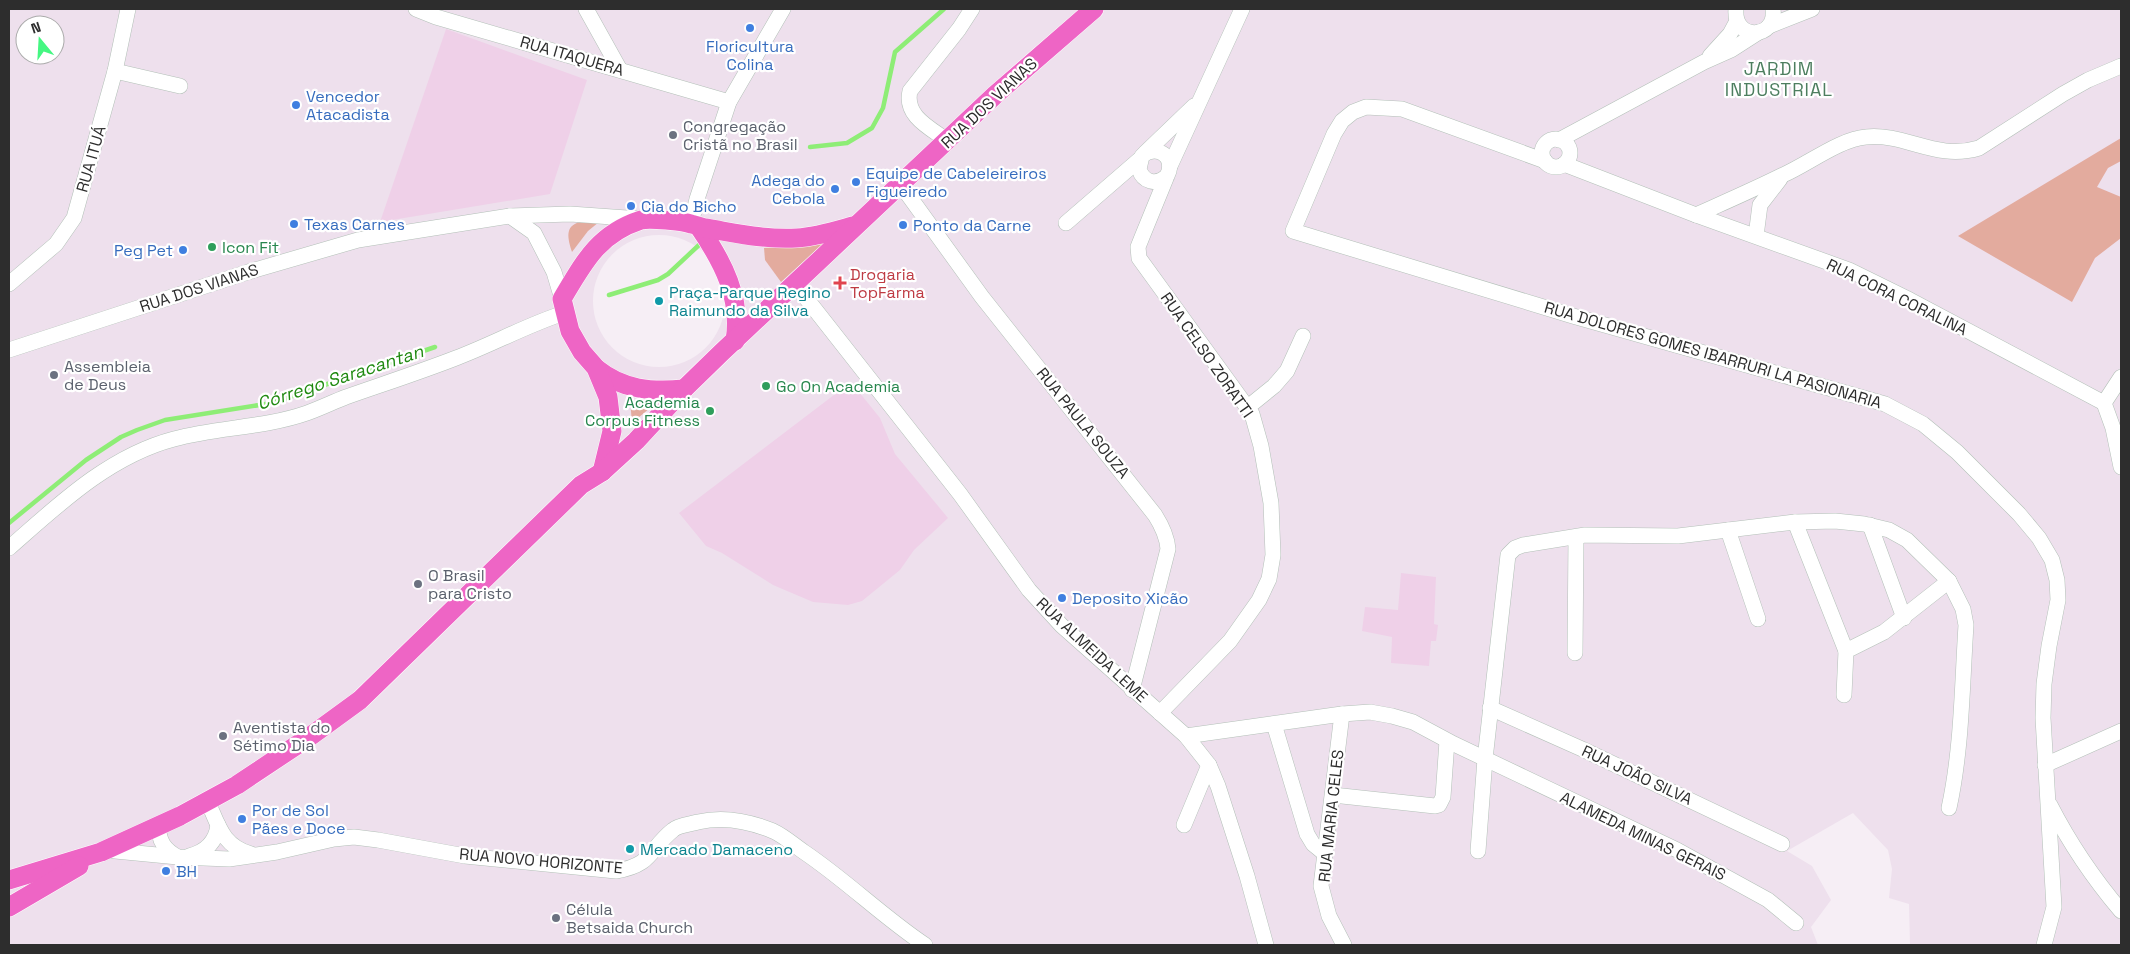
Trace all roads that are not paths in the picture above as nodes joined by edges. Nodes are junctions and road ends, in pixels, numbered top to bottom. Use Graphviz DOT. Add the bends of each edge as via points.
graph roads {
  1 [pos="128,9"];
  2 [pos="418,9"];
  3 [pos="586,9"];
  4 [pos="784,9"];
  5 [pos="972,9"];
  6 [pos="1094,9"];
  7 [pos="1242,9"];
  8 [pos="1773,9"];
  9 [pos="1812,9"];
  10 [pos="1736,15"];
  11 [pos="1764,29"];
  12 [pos="1704,62"];
  13 [pos="2121,66"];
  14 [pos="620,70"];
  15 [pos="115,71"];
  16 [pos="180,86"];
  17 [pos="729,102"];
  18 [pos="1198,102"];
  19 [pos="1559,140"];
  20 [pos="948,141"];
  21 [pos="1143,156"];
  22 [pos="1545,161"];
  23 [pos="1564,164"];
  24 [pos="1168,171"];
  25 [pos="1784,175"];
  26 [pos="901,185"];
  27 [pos="1696,215"];
  28 [pos="510,216"];
  29 [pos="643,219"];
  30 [pos="1066,223"];
  31 [pos="695,225"];
  32 [pos="857,225"];
  33 [pos="1756,236"];
  34 [pos="9,284"];
  35 [pos="795,284"];
  36 [pos="564,306"];
  37 [pos="1303,336"];
  38 [pos="736,342"];
  39 [pos="9,350"];
  40 [pos="596,368"];
  41 [pos="2121,377"];
  42 [pos="684,389"];
  43 [pos="2104,403"];
  44 [pos="1248,407"];
  45 [pos="2121,467"];
  46 [pos="602,472"];
  47 [pos="1795,522"];
  48 [pos="1870,525"];
  49 [pos="1728,530"];
  50 [pos="1576,537"];
  51 [pos="9,548"];
  52 [pos="1949,581"];
  53 [pos="1904,618"];
  54 [pos="1758,619"];
  55 [pos="1846,651"];
  56 [pos="1575,653"];
  57 [pos="1132,690"];
  58 [pos="1844,695"];
  59 [pos="1490,708"];
  60 [pos="1160,713"];
  61 [pos="1342,714"];
  62 [pos="1274,724"];
  63 [pos="2121,731"];
  64 [pos="1186,736"];
  65 [pos="1451,742"];
  66 [pos="1482,757"];
  67 [pos="1209,765"];
  68 [pos="2045,765"];
  69 [pos="1333,794"];
  70 [pos="208,802"];
  71 [pos="2048,802"];
  72 [pos="1949,808"];
  73 [pos="218,825"];
  74 [pos="1184,825"];
  75 [pos="159,826"];
  76 [pos="1782,844"];
  77 [pos="103,851"];
  78 [pos="1478,851"];
  79 [pos="1324,853"];
  80 [pos="253,855"];
  81 [pos="178,858"];
  82 [pos="9,880"];
  83 [pos="9,907"];
  84 [pos="2121,911"];
  85 [pos="1796,923"];
  86 [pos="925,945"];
  87 [pos="1266,945"];
  88 [pos="1344,945"];
  89 [pos="2044,945"];
  1 -- 15 [label="street, RUA ITUÁ"];
  2 -- 14 [label="street, RUA ITAQUERA"];
  3 -- 14 [label="street"];
  4 -- 17 [label="street"];
  5 -- 20 [label="street" via="910,91 908,99 909,108 915,116"];
  6 -- 20 [label="main road, RUA DOS VIANAS" via="995,95"];
  7 -- 18 [label="street, RUA CELSO ZORATTI"];
  8 -- 11 [label="street" via="1774,15"];
  9 -- 11 [label="street"];
  10 -- 11 [label="street" via="1743,29 1753,33"];
  10 -- 12 [label="street" via="1724,43"];
  11 -- 12 [label="street"];
  12 -- 19 [label="street"];
  13 -- 25 [label="street" via="2063,94 1979,148 1963,153 1946,152 1880,137 1865,137 1846,142"];
  14 -- 17 [label="street, RUA ITAQUERA"];
  15 -- 16 [label="street"];
  15 -- 34 [label="street, RUA ITUÁ" via="74,218 56,244"];
  17 -- 31 [label="street" via="697,199"];
  18 -- 21 [label="street"];
  18 -- 24 [label="street, RUA CELSO ZORATTI"];
  19 -- 22 [label="street" via="1546,144 1542,154"];
  19 -- 23 [label="street" via="1569,148 1569,157"];
  20 -- 26 [label="main road, RUA DOS VIANAS"];
  21 -- 24 [label="street" via="1159,151 1167,157"];
  21 -- 24 [label="street" via="1138,169 1143,178 1158,182"];
  21 -- 30 [label="street"];
  22 -- 23 [label="street" via="1555,167"];
  22 -- 68 [label="street, RUA DOLORES GOMES IBARRURI LA PASIONARIA" via="1402,108 1366,107 1342,121 1334,134 1293,231 1572,316 1839,389 1885,404 1923,424 1957,452 2019,514 2052,560 2058,600 2044,684"];
  23 -- 27 [label="street, RUA CORA CORALINA"];
  24 -- 44 [label="street, RUA CELSO ZORATTI" via="1138,248 1140,258"];
  25 -- 27 [label="street"];
  25 -- 33 [label="street" via="1760,205"];
  26 -- 32 [label="main road, RUA DOS VIANAS"];
  26 -- 57 [label="street, RUA PAULA SOUZA" via="982,297 1156,515 1163,528 1168,550"];
  27 -- 33 [label="street, RUA CORA CORALINA"];
  28 -- 29 [label="street, RUA DOS VIANAS" via="561,213"];
  28 -- 36 [label="street" via="534,234 554,272"];
  28 -- 39 [label="street, RUA DOS VIANAS" via="346,242"];
  29 -- 31 [label="main road, RUA DOS VIANAS"];
  29 -- 36 [label="main road" via="595,248 582,263"];
  31 -- 32 [label="main road, RUA DOS VIANAS" via="784,238 816,236"];
  31 -- 38 [label="main road" via="720,257 728,278 738,326"];
  32 -- 35 [label="main road"];
  33 -- 43 [label="street, RUA CORA CORALINA" via="1858,274"];
  35 -- 38 [label="main road"];
  35 -- 57 [label="street, RUA ALMEIDA LEME" via="1029,590 1062,626"];
  36 -- 40 [label="main road" via="570,331"];
  36 -- 51 [label="street" via="456,358 308,412 265,424 190,435 145,449 88,482"];
  37 -- 44 [label="street" via="1287,371"];
  38 -- 42 [label="main road"];
  40 -- 42 [label="main road" via="612,380 631,387"];
  40 -- 46 [label="main road" via="608,397 612,431"];
  41 -- 43 [label="street"];
  42 -- 46 [label="main road" via="636,442"];
  43 -- 45 [label="street"];
  44 -- 60 [label="street, RUA CELSO ZORATTI" via="1257,430 1271,503 1273,555 1269,579 1259,600 1230,641"];
  46 -- 70 [label="main road" via="581,485 351,708"];
  47 -- 48 [label="street" via="1835,521"];
  47 -- 49 [label="street"];
  47 -- 55 [label="street"];
  48 -- 52 [label="street" via="1889,530 1907,540"];
  48 -- 53 [label="street"];
  49 -- 50 [label="street" via="1678,536"];
  49 -- 54 [label="street"];
  50 -- 56 [label="street"];
  50 -- 59 [label="street" via="1523,545 1508,555"];
  52 -- 53 [label="street"];
  52 -- 72 [label="street" via="1963,609 1966,625 1959,748"];
  53 -- 55 [label="street"];
  55 -- 58 [label="street"];
  57 -- 60 [label="street, RUA ALMEIDA LEME"];
  59 -- 66 [label="street"];
  59 -- 76 [label="street, RUA JOÃO SILVA"];
  60 -- 64 [label="street, RUA ALMEIDA LEME"];
  61 -- 62 [label="street, ALAMEDA MINAS GERAIS"];
  61 -- 65 [label="street, ALAMEDA MINAS GERAIS" via="1370,712 1392,716 1413,722"];
  61 -- 69 [label="street, RUA MARIA CELES"];
  62 -- 64 [label="street, ALAMEDA MINAS GERAIS"];
  62 -- 79 [label="street" via="1308,834 1313,844"];
  63 -- 68 [label="street"];
  64 -- 67 [label="street, RUA ALMEIDA LEME"];
  65 -- 66 [label="street, ALAMEDA MINAS GERAIS"];
  65 -- 69 [label="street" via="1439,805"];
  66 -- 78 [label="street"];
  66 -- 85 [label="street, ALAMEDA MINAS GERAIS" via="1677,850 1768,900"];
  67 -- 74 [label="street"];
  67 -- 87 [label="street, RUA ALMEIDA LEME" via="1247,876"];
  68 -- 71 [label="street, RUA DOLORES GOMES IBARRURI LA PASIONARIA"];
  69 -- 79 [label="street, RUA MARIA CELES"];
  70 -- 73 [label="street"];
  70 -- 75 [label="main road"];
  71 -- 84 [label="street" via="2081,859"];
  71 -- 89 [label="street, RUA DOLORES GOMES IBARRURI LA PASIONARIA" via="2054,907"];
  73 -- 80 [label="street" via="232,846"];
  73 -- 81 [label="street" via="214,841 206,849"];
  75 -- 77 [label="main road"];
  75 -- 81 [label="street" via="164,847"];
  77 -- 81 [label="street, RUA NOVO HORIZONTE"];
  77 -- 82 [label="main road"];
  77 -- 83 [label="main road"];
  79 -- 88 [label="street, RUA MARIA CELES" via="1321,886 1324,902"];
  80 -- 81 [label="street, RUA NOVO HORIZONTE"];
  80 -- 86 [label="street, RUA NOVO HORIZONTE" via="354,837 466,856 616,871 640,864 674,828 729,819 774,832 830,869 897,926"];
}
